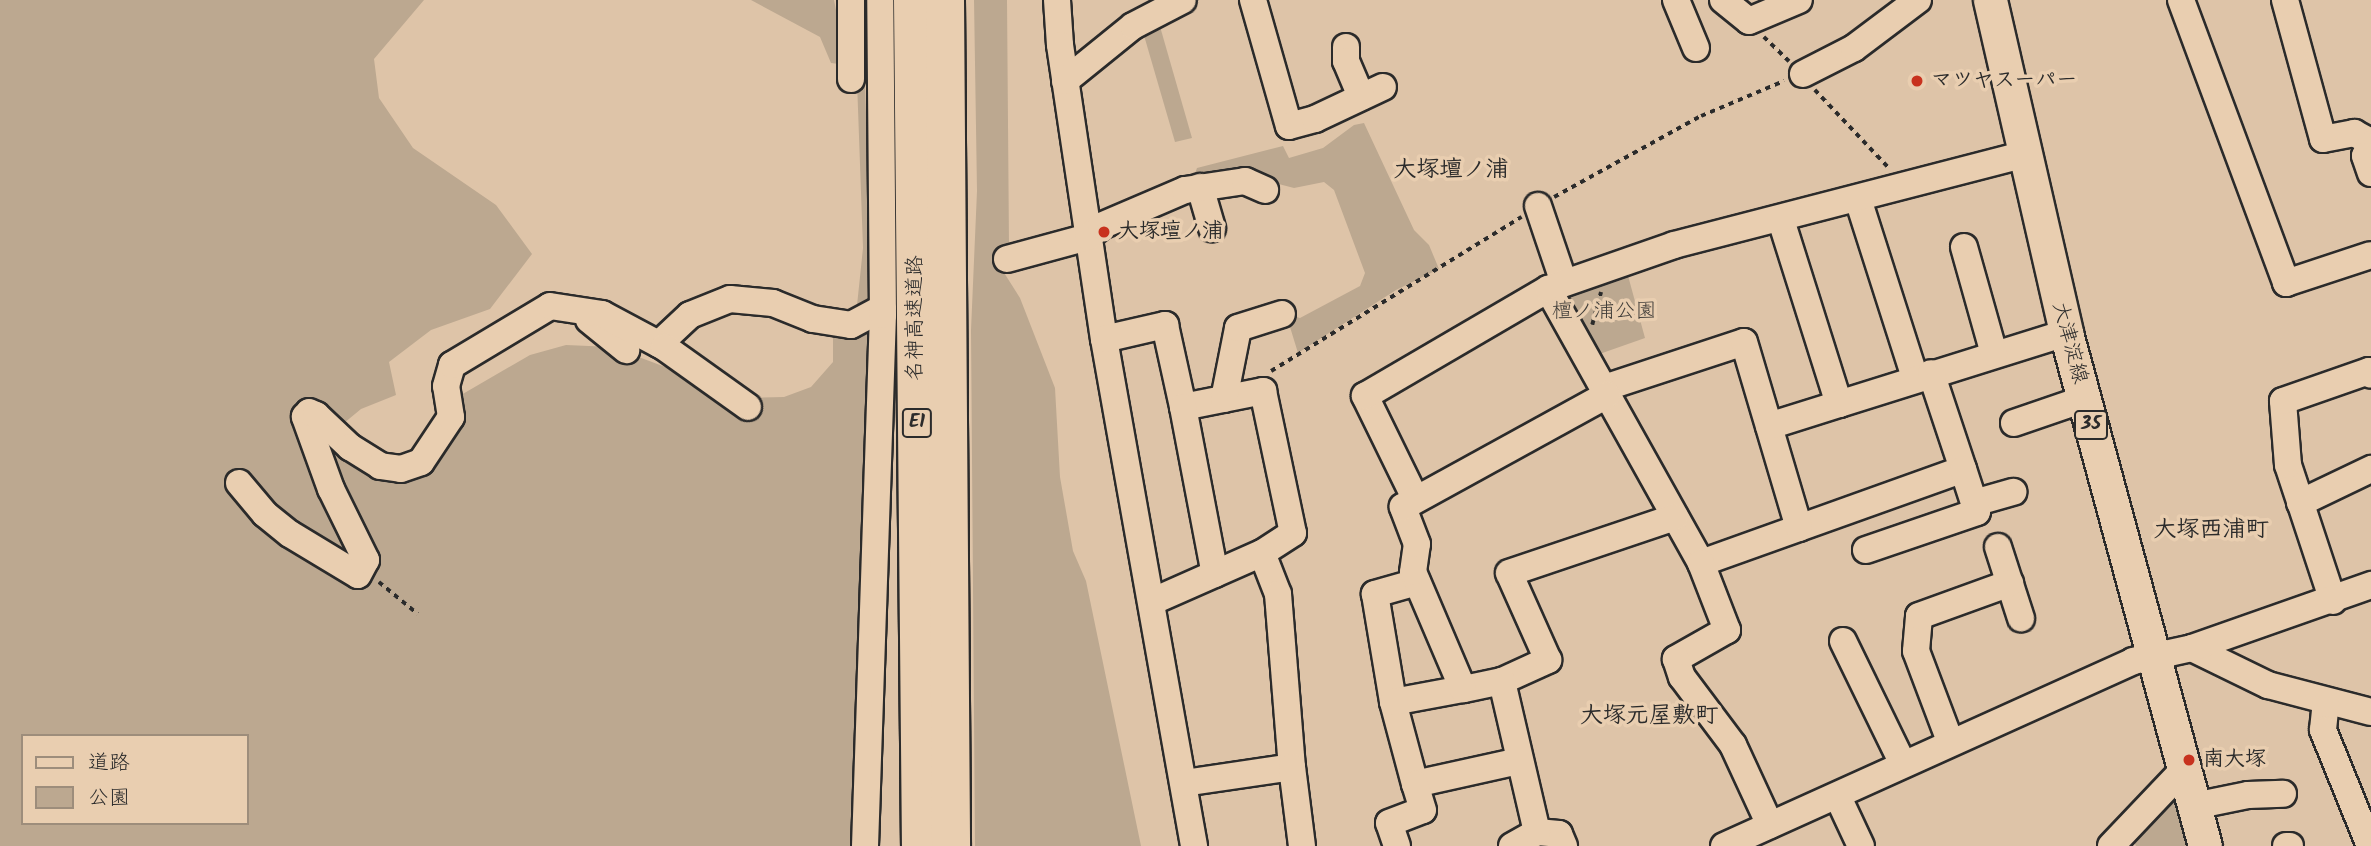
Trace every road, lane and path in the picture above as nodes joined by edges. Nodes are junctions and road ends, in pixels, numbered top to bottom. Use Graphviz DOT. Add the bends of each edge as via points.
graph roads {
  1 [pos="851,0"];
  2 [pos="880,0"];
  3 [pos="914,0"];
  4 [pos="945,0"];
  5 [pos="1057,0"];
  6 [pos="1183,0"];
  7 [pos="1253,0"];
  8 [pos="1676,0"];
  9 [pos="1723,0"];
  10 [pos="1918,0"];
  11 [pos="1990,0"];
  12 [pos="2181,0"];
  13 [pos="2285,0"];
  14 [pos="1787,2"];
  15 [pos="1748,21"];
  16 [pos="1346,47"];
  17 [pos="1696,48"];
  18 [pos="1803,74"];
  19 [pos="851,79"];
  20 [pos="1065,81"];
  21 [pos="2371,143"];
  22 [pos="2022,155"];
  23 [pos="2371,173"];
  24 [pos="1909,186"];
  25 [pos="1200,187"];
  26 [pos="1265,190"];
  27 [pos="1858,199"];
  28 [pos="1538,206"];
  29 [pos="1781,220"];
  30 [pos="1212,228"];
  31 [pos="1088,236"];
  32 [pos="1964,247"];
  33 [pos="2371,255"];
  34 [pos="1007,259"];
  35 [pos="1604,282"];
  36 [pos="1556,286"];
  37 [pos="576,308"];
  38 [pos="883,308"];
  39 [pos="1282,314"];
  40 [pos="2066,333"];
  41 [pos="1104,339"];
  42 [pos="1577,340"];
  43 [pos="659,344"];
  44 [pos="626,350"];
  45 [pos="1994,354"];
  46 [pos="1923,375"];
  47 [pos="2371,375"];
  48 [pos="1605,392"];
  49 [pos="1224,399"];
  50 [pos="2084,399"];
  51 [pos="1839,404"];
  52 [pos="748,407"];
  53 [pos="1183,407"];
  54 [pos="2014,423"];
  55 [pos="1769,425"];
  56 [pos="1962,469"];
  57 [pos="2371,469"];
  58 [pos="239,483"];
  59 [pos="2013,492"];
  60 [pos="1415,498"];
  61 [pos="1974,503"];
  62 [pos="2300,503"];
  63 [pos="1675,517"];
  64 [pos="1799,528"];
  65 [pos="1998,547"];
  66 [pos="1866,550"];
  67 [pos="1262,553"];
  68 [pos="1701,564"];
  69 [pos="364,569"];
  70 [pos="1215,574"];
  71 [pos="1417,582"];
  72 [pos="2010,583"];
  73 [pos="2371,585"];
  74 [pos="1153,601"];
  75 [pos="2333,601"];
  76 [pos="418,614"];
  77 [pos="2021,618"];
  78 [pos="1843,640"];
  79 [pos="2192,648"];
  80 [pos="2154,658"];
  81 [pos="1502,681"];
  82 [pos="1463,689"];
  83 [pos="2326,701"];
  84 [pos="1393,702"];
  85 [pos="2371,712"];
  86 [pos="1950,741"];
  87 [pos="1519,761"];
  88 [pos="1903,764"];
  89 [pos="1293,768"];
  90 [pos="2184,769"];
  91 [pos="1184,783"];
  92 [pos="1415,784"];
  93 [pos="2283,794"];
  94 [pos="1838,797"];
  95 [pos="2194,806"];
  96 [pos="1770,825"];
  97 [pos="1537,832"];
  98 [pos="865,846"];
  99 [pos="920,846"];
  100 [pos="951,846"];
  101 [pos="1194,846"];
  102 [pos="1302,846"];
  103 [pos="1397,846"];
  104 [pos="1512,846"];
  105 [pos="1564,846"];
  106 [pos="1724,846"];
  107 [pos="1861,846"];
  108 [pos="2111,846"];
  109 [pos="2205,846"];
  110 [pos="2370,846"];
  1 -- 19 [label="street"];
  2 -- 38 [label="street"];
  3 -- 99 [label="highway, 名神高速道路 / E1"];
  4 -- 100 [label="highway, 名神高速道路 / E1"];
  5 -- 20 [label="street"];
  6 -- 20 [label="street" via="1133,26"];
  7 -- 16 [label="street" via="1289,126 1372,92 1346,61"];
  8 -- 17 [label="street"];
  9 -- 15 [label="street"];
  10 -- 18 [label="street" via="1854,48"];
  11 -- 22 [label="main road, 大津淀線 / 35"];
  12 -- 33 [label="street" via="2286,283"];
  13 -- 21 [label="street" via="2323,139 2354,133"];
  14 -- 15 [label="street"];
  15 -- 18 [label="path"];
  18 -- 24 [label="path" via="1867,148"];
  20 -- 31 [label="street"];
  21 -- 23 [label="street" via="2365,156"];
  22 -- 24 [label="street"];
  22 -- 40 [label="main road, 大津淀線 / 35"];
  24 -- 27 [label="street"];
  25 -- 26 [label="street" via="1245,181"];
  25 -- 30 [label="street"];
  25 -- 31 [label="street" via="1153,201"];
  27 -- 29 [label="street"];
  27 -- 46 [label="street"];
  28 -- 36 [label="street"];
  29 -- 36 [label="street" via="1674,245"];
  29 -- 51 [label="street"];
  31 -- 34 [label="street"];
  31 -- 41 [label="street"];
  32 -- 45 [label="street"];
  35 -- 42 [label="path" via="1589,334"];
  36 -- 42 [label="street"];
  36 -- 60 [label="street" via="1365,396"];
  37 -- 43 [label="street" via="603,314"];
  37 -- 44 [label="street"];
  37 -- 69 [label="street" via="550,306 452,365 446,386 451,417 421,462 401,470 380,466 350,447 316,415 309,412 304,416 331,489 366,560"];
  38 -- 43 [label="street" via="851,325 813,319 773,303 730,299 690,315"];
  38 -- 98 [label="street"];
  39 -- 49 [label="street" via="1238,328"];
  40 -- 45 [label="street"];
  40 -- 50 [label="main road, 大津淀線 / 35"];
  41 -- 53 [label="street" via="1165,325"];
  41 -- 74 [label="street"];
  42 -- 48 [label="street"];
  43 -- 52 [label="street"];
  45 -- 46 [label="street"];
  46 -- 51 [label="street"];
  46 -- 56 [label="street"];
  47 -- 62 [label="street" via="2369,371 2283,401 2288,465"];
  48 -- 55 [label="street" via="1744,342"];
  48 -- 60 [label="street"];
  48 -- 63 [label="street"];
  49 -- 53 [label="street"];
  49 -- 67 [label="street" via="1263,391 1293,533"];
  50 -- 54 [label="street"];
  50 -- 80 [label="main road, 大津淀線 / 35"];
  51 -- 55 [label="street"];
  53 -- 70 [label="street"];
  55 -- 64 [label="street"];
  56 -- 61 [label="street"];
  56 -- 64 [label="street"];
  57 -- 62 [label="street"];
  58 -- 69 [label="street" via="265,514 290,534 358,575"];
  59 -- 61 [label="street"];
  60 -- 71 [label="street" via="1403,507 1418,544 1413,572"];
  61 -- 66 [label="street" via="1977,512"];
  62 -- 75 [label="street"];
  63 -- 68 [label="street"];
  63 -- 81 [label="street" via="1509,573 1548,660"];
  64 -- 68 [label="street"];
  65 -- 72 [label="street"];
  67 -- 70 [label="street"];
  67 -- 89 [label="street" via="1278,594"];
  68 -- 96 [label="street" via="1727,630 1676,659 1682,677 1733,745"];
  69 -- 76 [label="path"];
  70 -- 74 [label="street"];
  71 -- 82 [label="street"];
  71 -- 84 [label="street" via="1375,594"];
  72 -- 77 [label="street"];
  72 -- 86 [label="street" via="1919,616 1916,651"];
  73 -- 75 [label="street"];
  74 -- 91 [label="street"];
  75 -- 79 [label="street"];
  78 -- 88 [label="street"];
  79 -- 80 [label="street"];
  79 -- 83 [label="street" via="2268,685"];
  80 -- 86 [label="street" via="2133,661"];
  80 -- 90 [label="main road, 大津淀線 / 35"];
  81 -- 82 [label="street"];
  81 -- 87 [label="street"];
  82 -- 84 [label="street"];
  83 -- 85 [label="street"];
  83 -- 110 [label="street" via="2323,730"];
  84 -- 92 [label="street"];
  86 -- 88 [label="street"];
  87 -- 92 [label="street"];
  87 -- 97 [label="street"];
  88 -- 94 [label="street"];
  89 -- 91 [label="street"];
  89 -- 102 [label="street"];
  90 -- 95 [label="main road, 大津淀線 / 35"];
  90 -- 108 [label="street"];
  91 -- 101 [label="street"];
  92 -- 103 [label="street" via="1423,810 1389,823"];
  93 -- 95 [label="street" via="2248,795"];
  94 -- 96 [label="street"];
  94 -- 107 [label="street"];
  95 -- 109 [label="main road, 大津淀線 / 35"];
  96 -- 106 [label="street"];
  97 -- 104 [label="street"];
  97 -- 105 [label="street" via="1559,834"];
}
